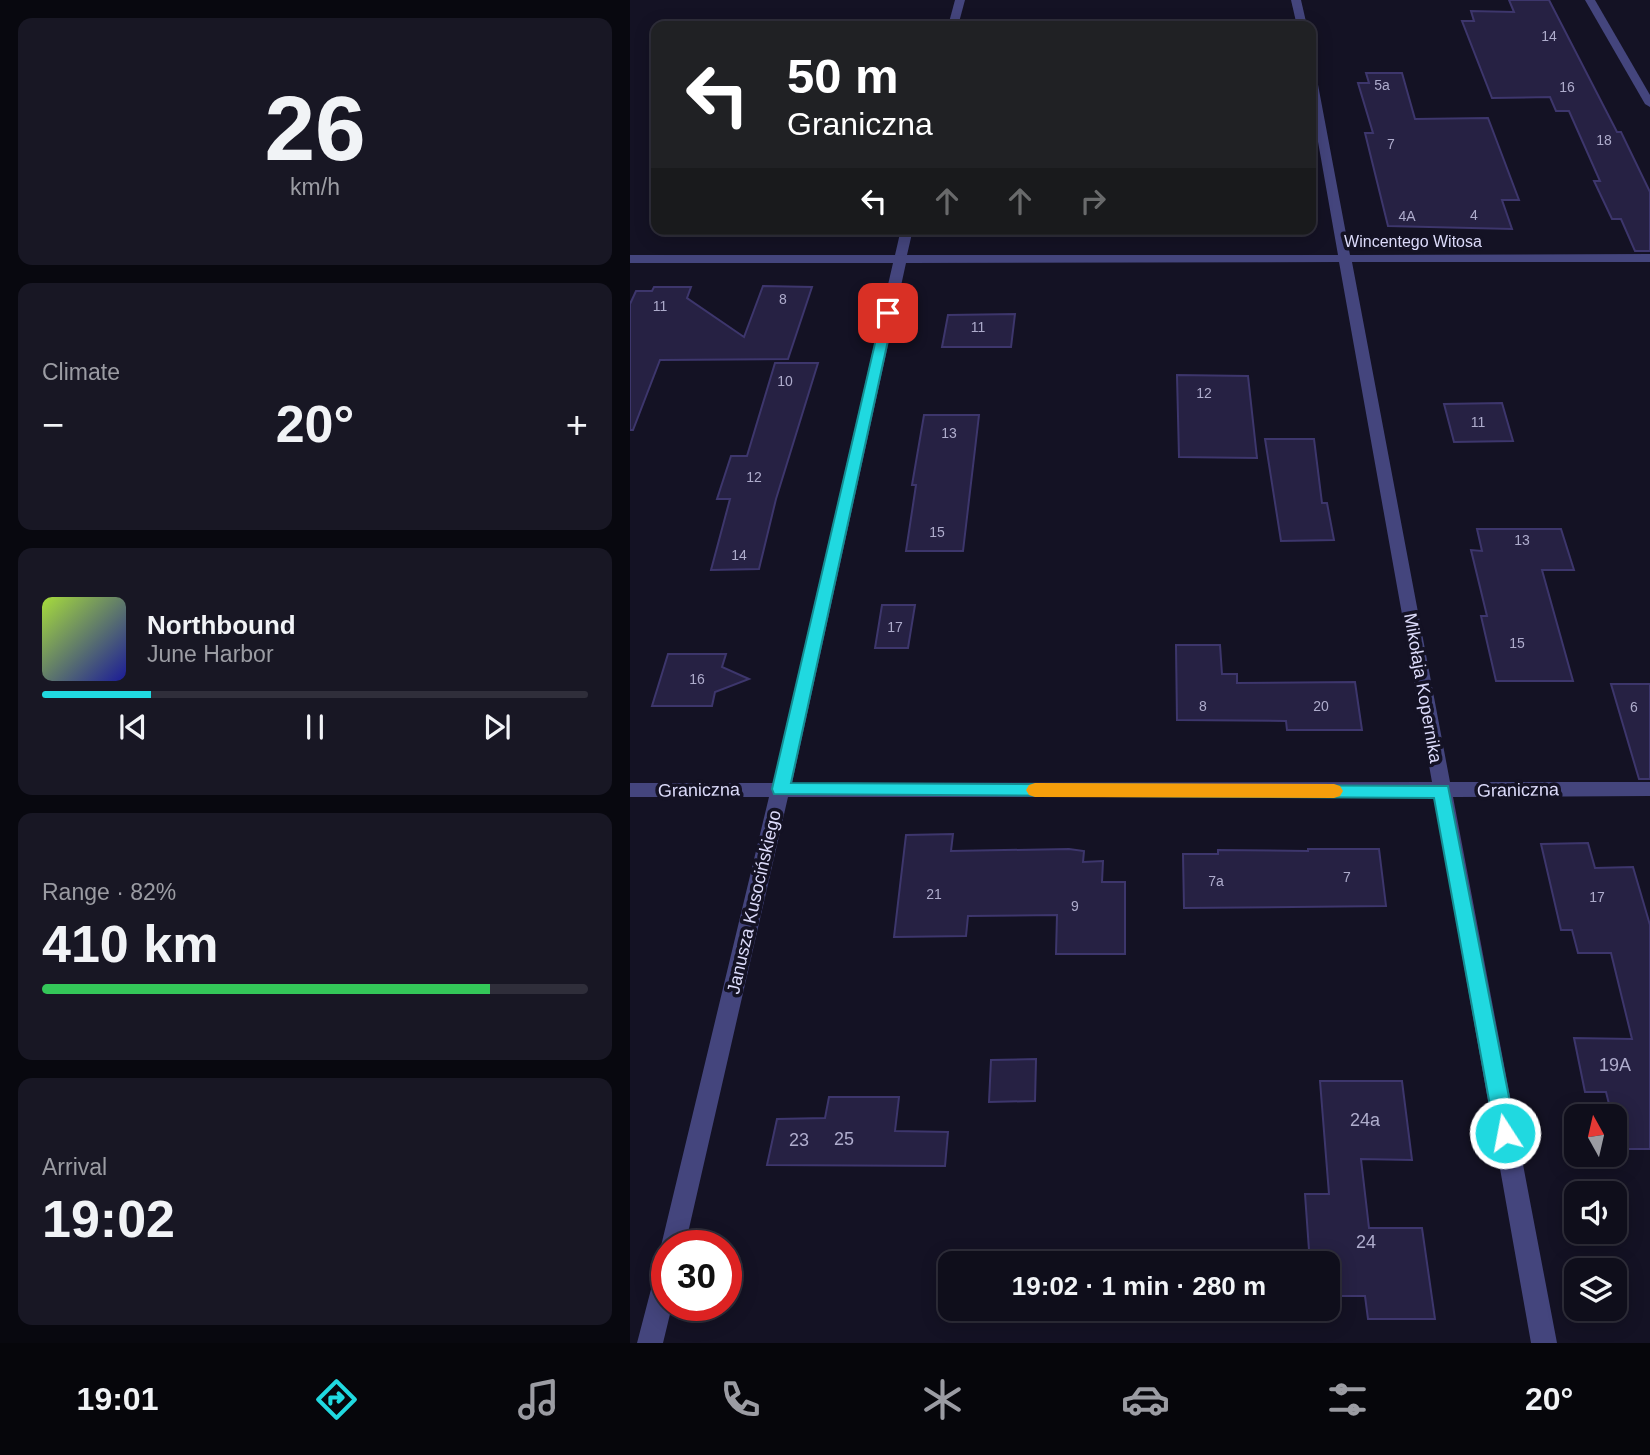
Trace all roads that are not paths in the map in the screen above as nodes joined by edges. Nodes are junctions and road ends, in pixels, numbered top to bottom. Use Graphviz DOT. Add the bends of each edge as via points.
graph roads {
  1 [pos="960,0"];
  2 [pos="1296,0"];
  3 [pos="1590,0"];
  4 [pos="954,21"];
  5 [pos="1300,21"];
  6 [pos="1316,100"];
  7 [pos="1650,104"];
  8 [pos="906,235"];
  9 [pos="1347,258"];
  10 [pos="1650,258"];
  11 [pos="630,259"];
  12 [pos="900,260"];
  13 [pos="780,789"];
  14 [pos="1650,789"];
  15 [pos="630,790"];
  16 [pos="1442,791"];
  17 [pos="677,1230"];
  18 [pos="655,1321"];
  19 [pos="650,1343"];
  20 [pos="1544,1343"];
  1 -- 4 [label="street"];
  2 -- 5 [label="street"];
  3 -- 7 [label="street"];
  6 -- 9 [label="street, Mikołaja Kopernika"];
  8 -- 12 [label="street, Janusza Kusocińskiego"];
  9 -- 10 [label="street, Wincentego Witosa"];
  9 -- 12 [label="street, Wincentego Witosa"];
  9 -- 16 [label="street, Mikołaja Kopernika"];
  11 -- 12 [label="street, Wincentego Witosa"];
  12 -- 13 [label="street, Janusza Kusocińskiego"];
  13 -- 15 [label="street, Graniczna"];
  13 -- 16 [label="street, Graniczna"];
  13 -- 17 [label="street, Janusza Kusocińskiego"];
  14 -- 16 [label="street, Graniczna"];
  16 -- 20 [label="street, Mikołaja Kopernika"];
  18 -- 19 [label="street"];
}
